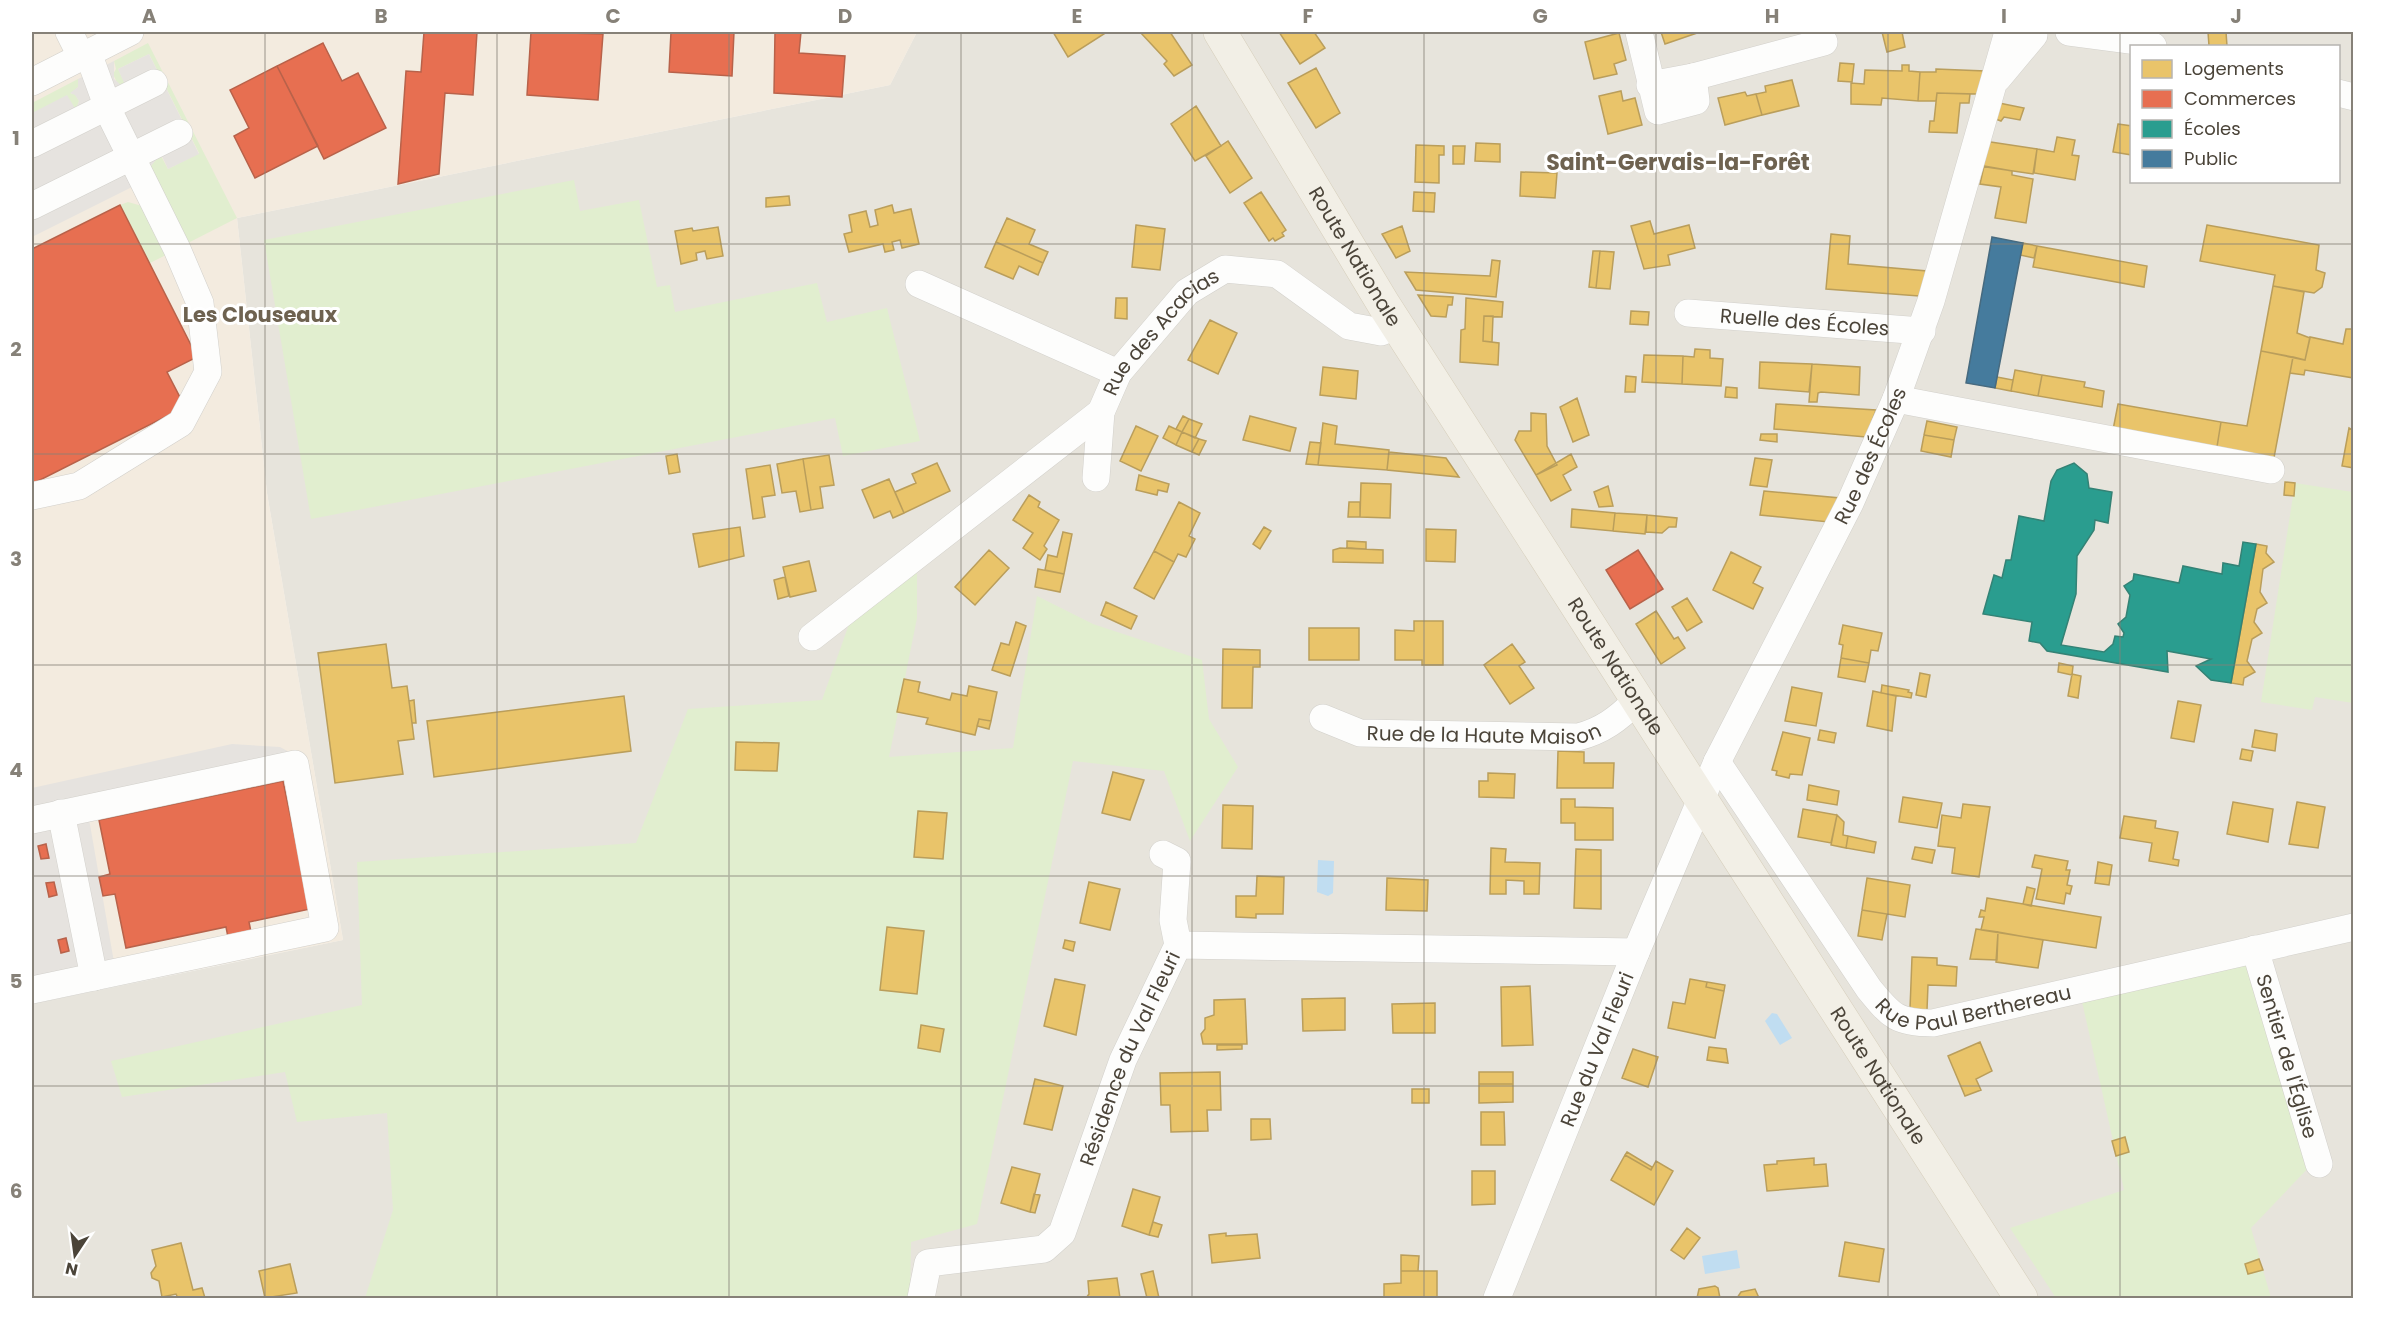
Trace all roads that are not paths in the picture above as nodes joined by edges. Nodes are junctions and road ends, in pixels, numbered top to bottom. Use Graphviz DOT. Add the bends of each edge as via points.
graph roads {
  1 [pos="69,32"];
  2 [pos="130,32"];
  3 [pos="1220,32"];
  4 [pos="1639,32"];
  5 [pos="2029,32"];
  6 [pos="2069,32"];
  7 [pos="2132,39"];
  8 [pos="1824,42"];
  9 [pos="85,55"];
  10 [pos="32,82"];
  11 [pos="154,83"];
  12 [pos="108,106"];
  13 [pos="179,133"];
  14 [pos="32,144"];
  15 [pos="131,157"];
  16 [pos="32,206"];
  17 [pos="919,284"];
  18 [pos="1688,313"];
  19 [pos="1398,326"];
  20 [pos="1922,331"];
  21 [pos="1118,373"];
  22 [pos="1896,399"];
  23 [pos="1101,412"];
  24 [pos="2271,470"];
  25 [pos="1096,478"];
  26 [pos="32,496"];
  27 [pos="812,637"];
  28 [pos="1636,701"];
  29 [pos="1323,718"];
  30 [pos="1717,762"];
  31 [pos="1703,800"];
  32 [pos="61,813"];
  33 [pos="32,820"];
  34 [pos="1163,854"];
  35 [pos="2354,927"];
  36 [pos="1178,945"];
  37 [pos="2255,949"];
  38 [pos="1636,952"];
  39 [pos="94,977"];
  40 [pos="32,990"];
  41 [pos="2319,1164"];
  42 [pos="921,1299"];
  43 [pos="1497,1299"];
  44 [pos="2021,1299"];
  1 -- 9 [label="street"];
  2 -- 9 [label="street"];
  3 -- 19 [label="main road, Route Nationale"];
  4 -- 8 [label="street" via="1658,111 1695,101 1693,77"];
  5 -- 20 [label="street, Rue des Écoles" via="1989,91"];
  6 -- 7 [label="street"];
  9 -- 10 [label="street"];
  9 -- 12 [label="street"];
  11 -- 12 [label="street"];
  12 -- 14 [label="street"];
  12 -- 15 [label="street"];
  13 -- 15 [label="street"];
  15 -- 16 [label="street"];
  15 -- 26 [label="street" via="200,303 208,372 181,423 79,486"];
  17 -- 21 [label="street"];
  18 -- 20 [label="street, Ruelle des Écoles"];
  19 -- 21 [label="street, Rue des Acacias" via="1382,332 1349,326 1277,274 1225,269 1187,292"];
  19 -- 28 [label="main road, Route Nationale"];
  20 -- 22 [label="street, Rue des Écoles"];
  21 -- 23 [label="street, Rue des Acacias"];
  22 -- 24 [label="street"];
  22 -- 30 [label="street, Rue des Écoles" via="1850,503"];
  23 -- 25 [label="street, Rue des Acacias"];
  23 -- 27 [label="street, Rue des Acacias"];
  28 -- 29 [label="street, Rue de la Haute Maison" via="1596,733 1578,738 1360,733"];
  28 -- 31 [label="main road, Route Nationale"];
  30 -- 31 [label="street, Rue des Écoles"];
  30 -- 37 [label="street, Rue Paul Berthereau" via="1869,989 1889,1014 1908,1023 1933,1023"];
  31 -- 38 [label="street, Rue du Val Fleuri"];
  31 -- 44 [label="main road, Route Nationale"];
  32 -- 33 [label="street"];
  32 -- 39 [label="street"];
  32 -- 39 [label="street" via="295,764 325,928"];
  34 -- 36 [label="street" via="1177,861 1173,920"];
  35 -- 37 [label="street, Rue Paul Berthereau"];
  36 -- 38 [label="street, Résidence du Val Fleuri"];
  36 -- 42 [label="street, Résidence du Val Fleuri" via="1123,1060 1062,1233 1044,1249 928,1263"];
  37 -- 41 [label="street, Sentier de l'Église"];
  38 -- 43 [label="street, Rue du Val Fleuri"];
  39 -- 40 [label="street"];
}
